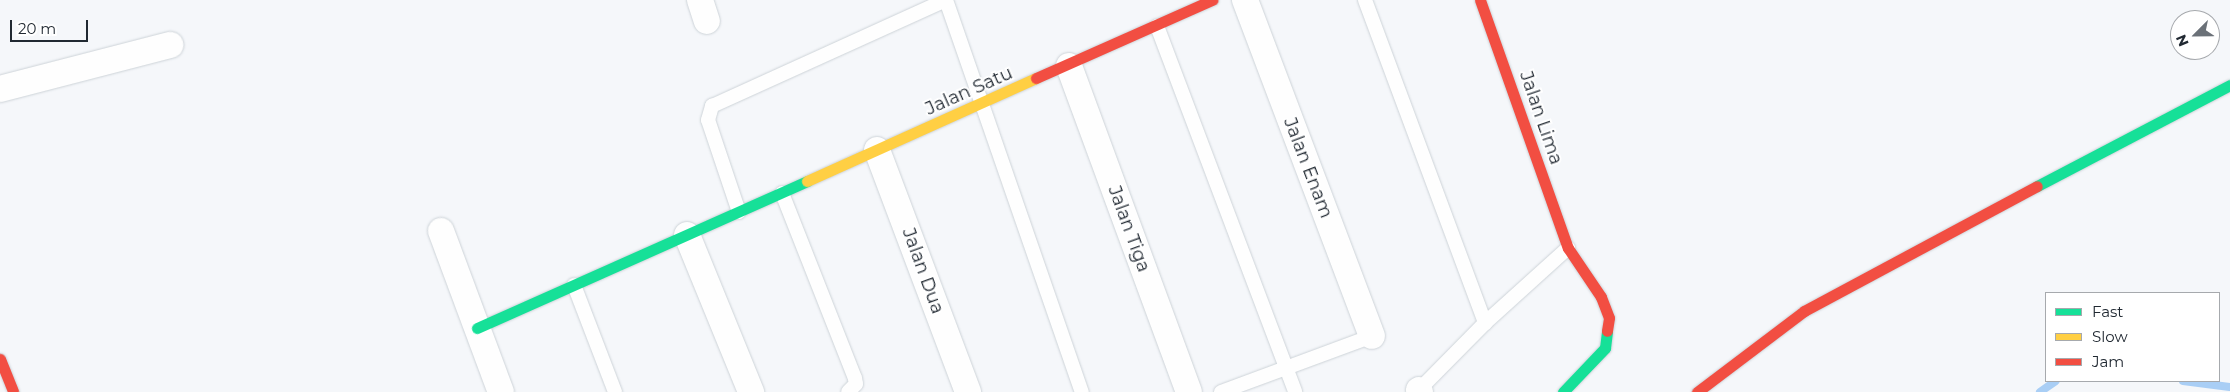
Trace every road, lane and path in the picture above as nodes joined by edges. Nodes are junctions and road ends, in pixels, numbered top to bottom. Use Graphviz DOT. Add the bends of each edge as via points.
graph roads {
  1 [pos="946,0"];
  2 [pos="1212,0"];
  3 [pos="1245,0"];
  4 [pos="1365,0"];
  5 [pos="1480,0"];
  6 [pos="1157,26"];
  7 [pos="170,45"];
  8 [pos="1070,66"];
  9 [pos="2230,85"];
  10 [pos="0,89"];
  11 [pos="981,104"];
  12 [pos="877,150"];
  13 [pos="782,193"];
  14 [pos="739,212"];
  15 [pos="441,232"];
  16 [pos="688,235"];
  17 [pos="1568,248"];
  18 [pos="574,285"];
  19 [pos="1485,323"];
  20 [pos="477,328"];
  21 [pos="1372,336"];
  22 [pos="0,359"];
  23 [pos="1286,369"];
  24 [pos="1420,391"];
  25 [pos="13,392"];
  26 [pos="501,392"];
  27 [pos="615,392"];
  28 [pos="751,392"];
  29 [pos="848,392"];
  30 [pos="968,392"];
  31 [pos="1082,392"];
  32 [pos="1189,392"];
  33 [pos="1221,392"];
  34 [pos="1295,392"];
  35 [pos="1563,392"];
  36 [pos="1697,392"];
  1 -- 11 [label="lane"];
  1 -- 14 [label="lane" via="712,106 708,120"];
  2 -- 6 [label="street, Jalan Satu"];
  3 -- 21 [label="street, Jalan Enam"];
  4 -- 19 [label="lane"];
  5 -- 17 [label="street, Jalan Lima"];
  6 -- 8 [label="street, Jalan Satu"];
  6 -- 23 [label="lane"];
  7 -- 10 [label="street"];
  8 -- 11 [label="street, Jalan Satu"];
  8 -- 32 [label="street, Jalan Tiga"];
  9 -- 36 [label="street" via="1844,287"];
  11 -- 12 [label="street, Jalan Satu"];
  11 -- 31 [label="lane"];
  12 -- 13 [label="street, Jalan Satu"];
  12 -- 30 [label="street, Jalan Dua"];
  13 -- 14 [label="street, Jalan Satu"];
  13 -- 29 [label="lane" via="855,378 856,384"];
  14 -- 16 [label="street, Jalan Satu"];
  15 -- 20 [label="street"];
  16 -- 18 [label="street, Jalan Satu"];
  16 -- 28 [label="street"];
  17 -- 19 [label="lane"];
  17 -- 35 [label="street" via="1601,297 1609,318 1605,348"];
  18 -- 20 [label="street, Jalan Satu"];
  18 -- 27 [label="lane"];
  19 -- 24 [label="lane"];
  20 -- 26 [label="street"];
  21 -- 23 [label="lane"];
  22 -- 25 [label="street"];
  23 -- 33 [label="lane"];
  23 -- 34 [label="lane"];
}
